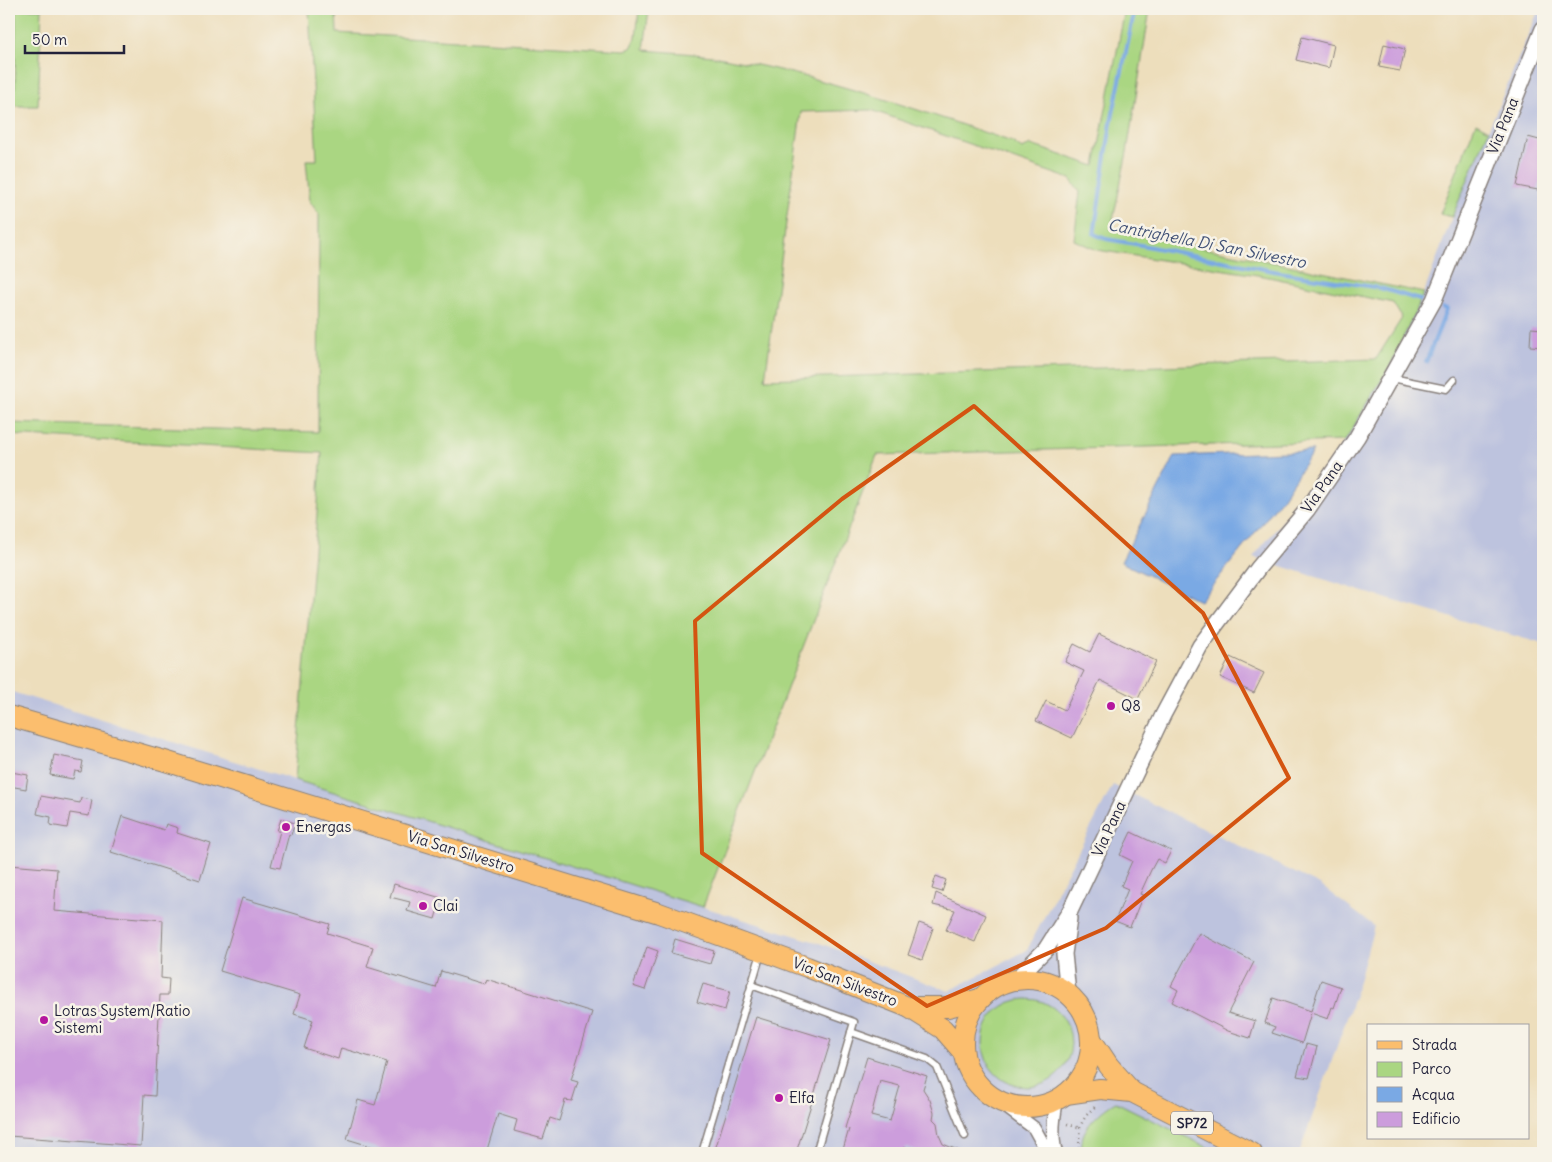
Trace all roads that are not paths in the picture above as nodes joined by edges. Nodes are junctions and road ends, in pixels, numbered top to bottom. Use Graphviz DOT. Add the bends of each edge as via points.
graph roads {
  1 [pos="1542,36"];
  2 [pos="1390,378"];
  3 [pos="1454,380"];
  4 [pos="9,716"];
  5 [pos="1070,911"];
  6 [pos="761,950"];
  7 [pos="1016,980"];
  8 [pos="751,985"];
  9 [pos="1068,994"];
  10 [pos="980,998"];
  11 [pos="908,1007"];
  12 [pos="851,1032"];
  13 [pos="1090,1039"];
  14 [pos="963,1052"];
  15 [pos="1124,1091"];
  16 [pos="990,1095"];
  17 [pos="1062,1096"];
  18 [pos="965,1136"];
  19 [pos="702,1153"];
  20 [pos="816,1153"];
  21 [pos="1048,1153"];
  22 [pos="1056,1153"];
  23 [pos="1252,1153"];
  1 -- 2 [label="street, Via Pana" via="1434,300"];
  2 -- 3 [label="lane" via="1446,389"];
  2 -- 5 [label="street, Via Pana" via="1357,437 1307,510 1200,646 1163,714"];
  4 -- 6 [label="main road, Via San Silvestro" via="649,910"];
  5 -- 7 [label="street, Via Pana" via="1046,949"];
  5 -- 9 [label="street, Via Pana" via="1064,954"];
  6 -- 8 [label="lane"];
  6 -- 11 [label="main road, Via San Silvestro"];
  7 -- 9 [label="main road" via="1035,979 1053,984"];
  7 -- 10 [label="main road" via="997,986"];
  8 -- 12 [label="lane" via="854,1022"];
  8 -- 19 [label="lane"];
  9 -- 13 [label="main road" via="1084,1014"];
  10 -- 11 [label="main road, Via San Silvestro" via="948,1007"];
  10 -- 14 [label="main road" via="969,1014"];
  11 -- 14 [label="main road, Via San Silvestro" via="943,1029"];
  12 -- 18 [label="lane" via="927,1059 936,1067"];
  12 -- 20 [label="lane"];
  13 -- 15 [label="main road, SP72"];
  13 -- 17 [label="main road" via="1089,1059 1080,1078"];
  14 -- 16 [label="main road" via="977,1083"];
  15 -- 17 [label="main road, SP72" via="1100,1089"];
  15 -- 23 [label="main road, SP72"];
  16 -- 17 [label="main road" via="1023,1107 1041,1105"];
  16 -- 21 [label="street" via="1034,1128"];
  17 -- 22 [label="street" via="1053,1120"];
}
